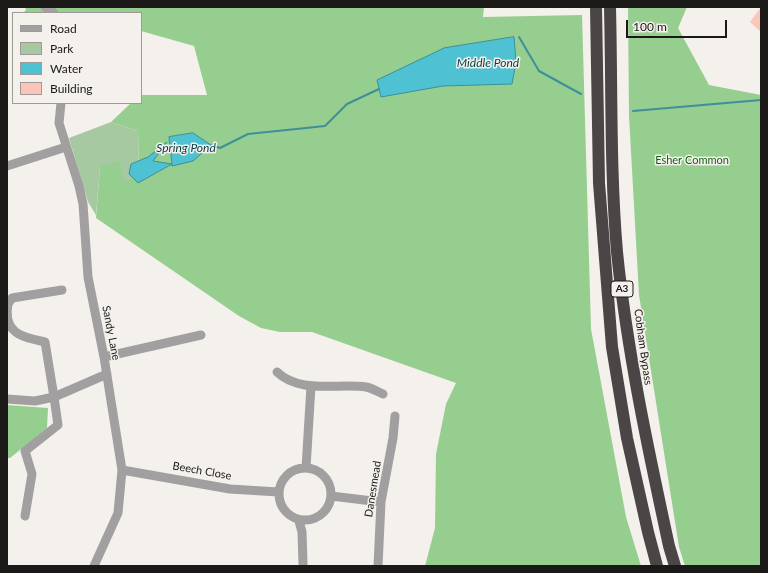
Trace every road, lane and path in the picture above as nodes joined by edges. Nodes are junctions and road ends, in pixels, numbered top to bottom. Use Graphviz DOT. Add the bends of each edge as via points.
graph roads {
  1 [pos="596,7"];
  2 [pos="610,7"];
  3 [pos="61,104"];
  4 [pos="66,147"];
  5 [pos="7,166"];
  6 [pos="62,290"];
  7 [pos="201,335"];
  8 [pos="104,357"];
  9 [pos="276,372"];
  10 [pos="107,374"];
  11 [pos="311,386"];
  12 [pos="383,394"];
  13 [pos="54,397"];
  14 [pos="7,399"];
  15 [pos="395,416"];
  16 [pos="306,468"];
  17 [pos="122,470"];
  18 [pos="278,492"];
  19 [pos="331,496"];
  20 [pos="381,502"];
  21 [pos="25,516"];
  22 [pos="300,520"];
  23 [pos="303,564"];
  24 [pos="94,566"];
  25 [pos="378,566"];
  26 [pos="658,566"];
  27 [pos="675,566"];
  1 -- 26 [label="highway, A3" via="599,183 612,347 627,438"];
  2 -- 27 [label="highway, Cobham Bypass / A3" via="612,160 618,252 638,404 668,546"];
  3 -- 4 [label="street, Sandy Lane" via="59,123"];
  4 -- 5 [label="street"];
  4 -- 8 [label="street, Sandy Lane" via="83,204 88,277"];
  6 -- 13 [label="street" via="12,298 7,309 12,331 25,338 45,342"];
  7 -- 8 [label="street"];
  8 -- 10 [label="street, Sandy Lane"];
  9 -- 11 [label="street" via="285,380"];
  10 -- 13 [label="street"];
  10 -- 17 [label="street, Sandy Lane"];
  11 -- 12 [label="street" via="367,387"];
  11 -- 16 [label="street"];
  13 -- 14 [label="street" via="35,401"];
  13 -- 21 [label="street" via="58,424 25,451 32,474"];
  15 -- 20 [label="street, Danesmead" via="394,438"];
  16 -- 18 [label="street" via="291,471 280,483"];
  16 -- 19 [label="street" via="323,475 330,486"];
  17 -- 18 [label="street, Beech Close" via="237,490"];
  17 -- 24 [label="street, Sandy Lane" via="118,513"];
  18 -- 22 [label="street" via="279,503 286,514"];
  19 -- 20 [label="street"];
  19 -- 22 [label="street" via="324,513 311,520"];
  20 -- 25 [label="street, Danesmead"];
  22 -- 23 [label="street"];
}
